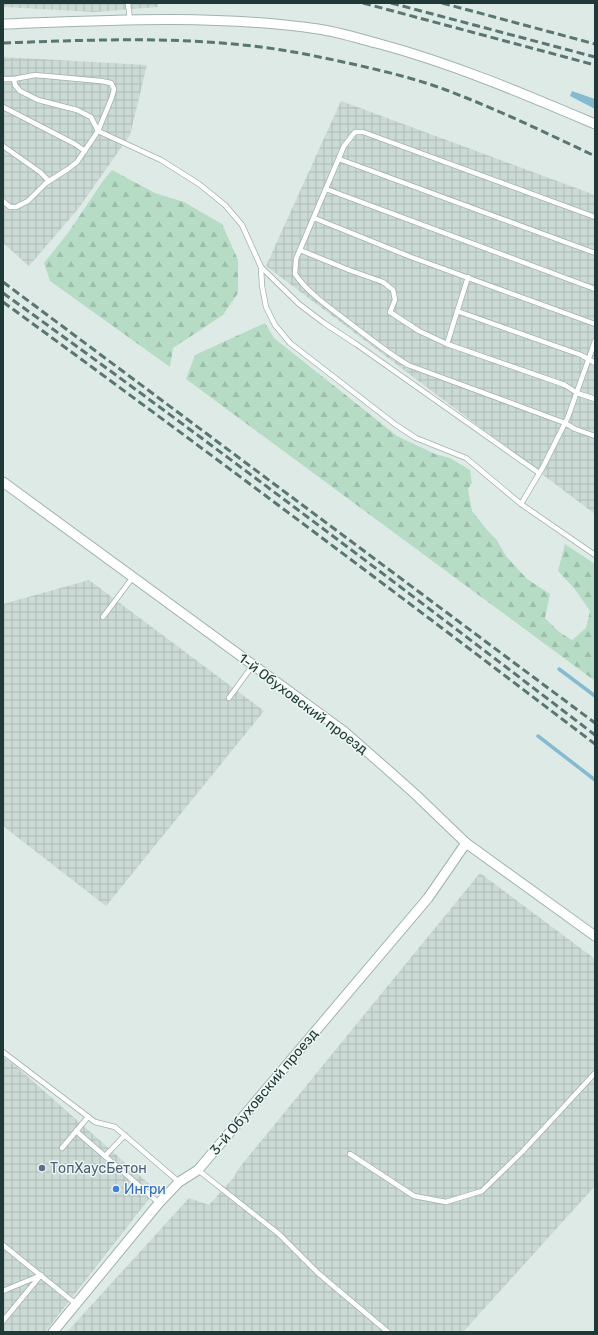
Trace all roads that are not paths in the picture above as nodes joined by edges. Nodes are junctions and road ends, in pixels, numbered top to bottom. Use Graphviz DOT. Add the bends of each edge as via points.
graph roads {
  1 [pos="128,3"];
  2 [pos="130,20"];
  3 [pos="3,24"];
  4 [pos="3,79"];
  5 [pos="14,79"];
  6 [pos="3,107"];
  7 [pos="595,124"];
  8 [pos="98,131"];
  9 [pos="3,146"];
  10 [pos="85,150"];
  11 [pos="339,159"];
  12 [pos="49,181"];
  13 [pos="326,189"];
  14 [pos="3,201"];
  15 [pos="595,217"];
  16 [pos="314,218"];
  17 [pos="300,250"];
  18 [pos="595,253"];
  19 [pos="261,267"];
  20 [pos="468,277"];
  21 [pos="595,289"];
  22 [pos="457,311"];
  23 [pos="595,324"];
  24 [pos="595,341"];
  25 [pos="447,344"];
  26 [pos="588,360"];
  27 [pos="595,363"];
  28 [pos="577,392"];
  29 [pos="595,399"];
  30 [pos="565,423"];
  31 [pos="595,436"];
  32 [pos="539,473"];
  33 [pos="3,482"];
  34 [pos="521,504"];
  35 [pos="595,555"];
  36 [pos="133,577"];
  37 [pos="103,617"];
  38 [pos="253,665"];
  39 [pos="229,698"];
  40 [pos="466,844"];
  41 [pos="595,936"];
  42 [pos="3,1052"];
  43 [pos="595,1073"];
  44 [pos="88,1117"];
  45 [pos="76,1131"];
  46 [pos="125,1135"];
  47 [pos="62,1148"];
  48 [pos="350,1154"];
  49 [pos="105,1156"];
  50 [pos="198,1170"];
  51 [pos="179,1182"];
  52 [pos="160,1203"];
  53 [pos="3,1245"];
  54 [pos="41,1275"];
  55 [pos="3,1291"];
  56 [pos="76,1304"];
  57 [pos="3,1321"];
  58 [pos="53,1332"];
  59 [pos="388,1332"];
  1 -- 2 [label="lane"];
  2 -- 3 [label="street"];
  2 -- 7 [label="street" via="200,19 326,31 446,64"];
  4 -- 5 [label="lane"];
  5 -- 8 [label="lane" via="20,91 38,100 77,110 91,117"];
  5 -- 8 [label="lane" via="35,75 111,83 114,90"];
  6 -- 10 [label="lane"];
  8 -- 10 [label="lane"];
  8 -- 19 [label="lane" via="161,160 199,184 225,206 242,225"];
  9 -- 12 [label="lane"];
  10 -- 12 [label="lane" via="77,162"];
  11 -- 13 [label="lane"];
  11 -- 15 [label="lane" via="344,146 355,132 363,132"];
  11 -- 18 [label="lane"];
  12 -- 14 [label="lane" via="28,201 16,208"];
  13 -- 16 [label="lane"];
  13 -- 21 [label="lane"];
  16 -- 17 [label="lane"];
  16 -- 20 [label="lane"];
  17 -- 25 [label="lane" via="383,282 393,290 395,300 390,312 419,331"];
  17 -- 30 [label="lane" via="296,259 295,274 302,285 392,355 408,365"];
  19 -- 32 [label="lane" via="299,304 324,323"];
  19 -- 34 [label="lane" via="266,307 275,325 290,343 396,425 416,438 466,458"];
  20 -- 22 [label="lane"];
  20 -- 23 [label="lane"];
  22 -- 25 [label="lane"];
  22 -- 26 [label="lane" via="581,355"];
  24 -- 26 [label="lane"];
  25 -- 28 [label="lane" via="565,385"];
  26 -- 27 [label="lane"];
  26 -- 28 [label="lane"];
  28 -- 29 [label="lane"];
  28 -- 30 [label="lane"];
  30 -- 31 [label="lane"];
  30 -- 32 [label="lane"];
  32 -- 34 [label="lane"];
  33 -- 36 [label="street, 1-й Обуховский проезд"];
  34 -- 35 [label="lane"];
  36 -- 37 [label="lane"];
  36 -- 38 [label="street, 1-й Обуховский проезд"];
  38 -- 39 [label="lane"];
  38 -- 40 [label="street, 1-й Обуховский проезд" via="346,734 414,793"];
  40 -- 41 [label="street, 1-й Обуховский проезд"];
  40 -- 50 [label="street, 3-й Обуховский проезд" via="428,898"];
  42 -- 44 [label="lane"];
  43 -- 48 [label="lane" via="482,1191 446,1202 414,1196"];
  44 -- 45 [label="lane"];
  44 -- 46 [label="lane" via="95,1122 115,1127"];
  45 -- 47 [label="lane"];
  45 -- 49 [label="lane"];
  46 -- 49 [label="lane"];
  46 -- 51 [label="lane"];
  49 -- 52 [label="lane"];
  50 -- 51 [label="street, 3-й Обуховский проезд"];
  50 -- 59 [label="lane" via="279,1234 318,1273"];
  51 -- 52 [label="street, 3-й Обуховский проезд"];
  52 -- 56 [label="street, 3-й Обуховский проезд"];
  53 -- 54 [label="lane"];
  54 -- 55 [label="lane"];
  54 -- 56 [label="lane"];
  54 -- 57 [label="lane"];
  56 -- 58 [label="street, 3-й Обуховский проезд"];
}
